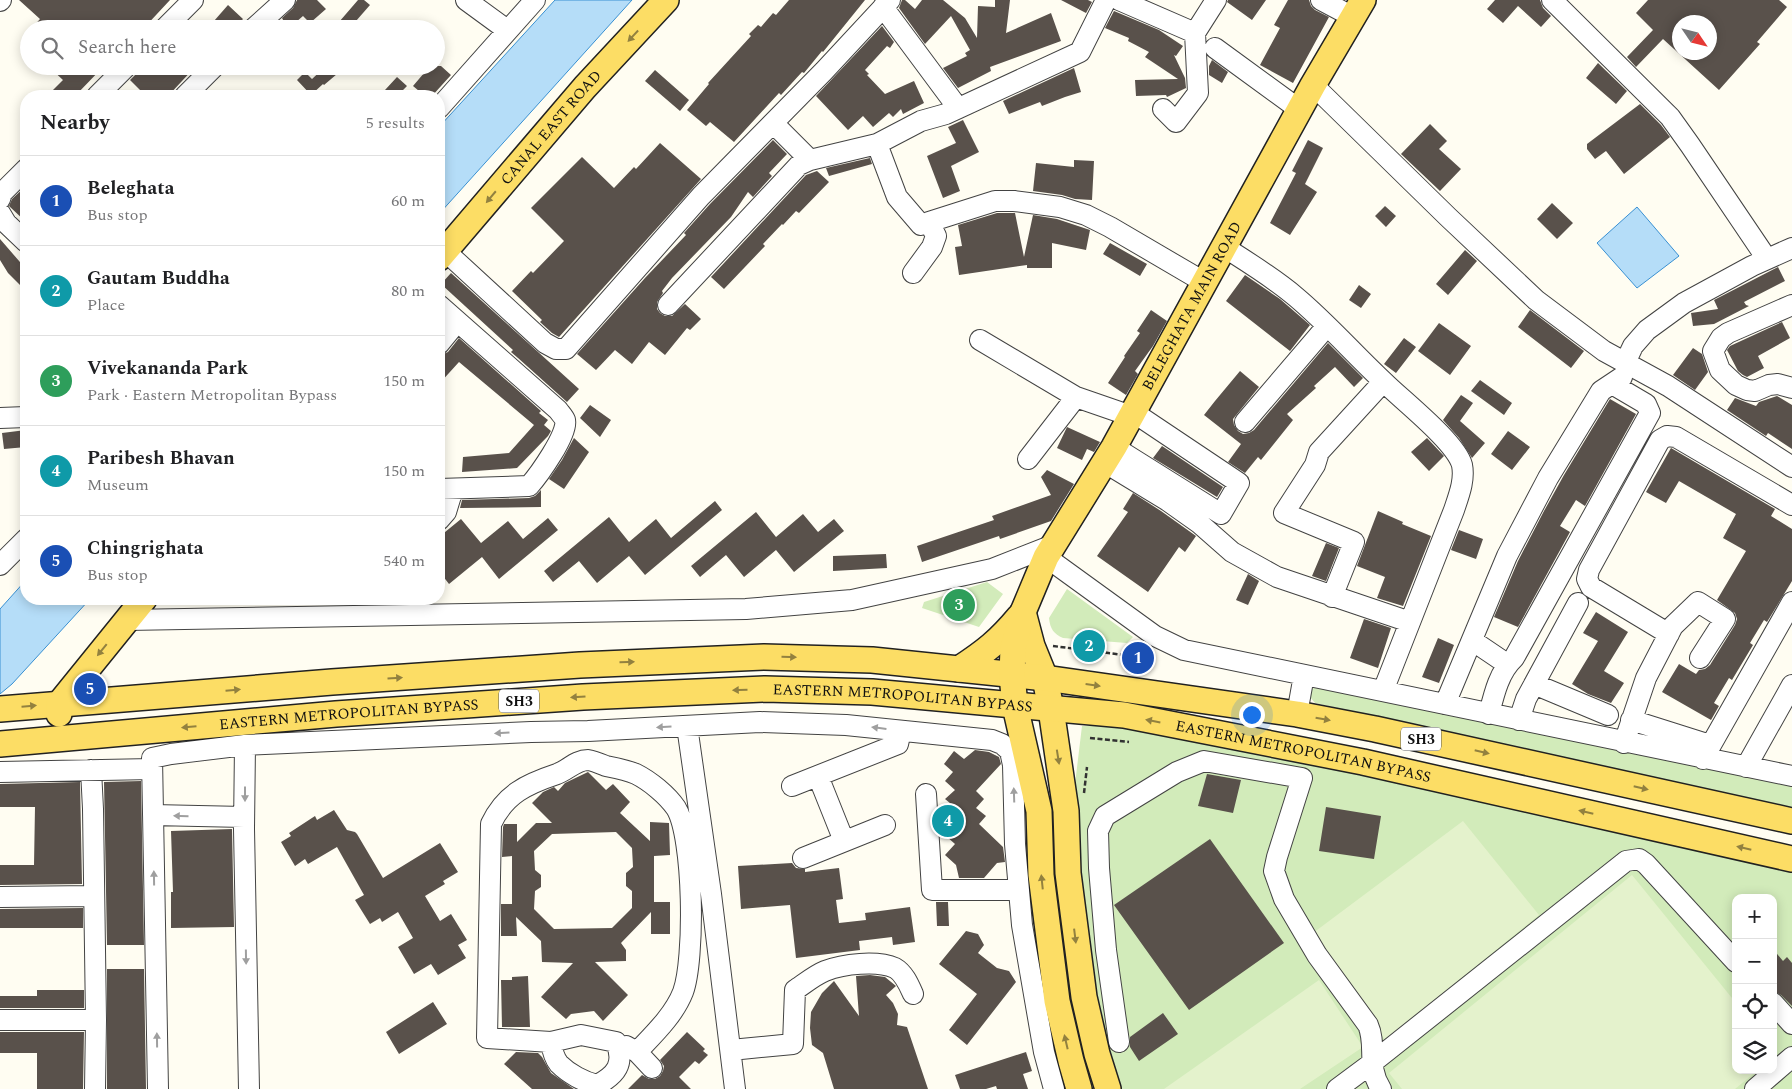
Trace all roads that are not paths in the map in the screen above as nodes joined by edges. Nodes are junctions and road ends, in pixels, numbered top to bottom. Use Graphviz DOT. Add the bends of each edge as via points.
graph roads {
  1 [pos="192,0"];
  2 [pos="285,0"];
  3 [pos="466,0"];
  4 [pos="535,0"];
  5 [pos="666,0"];
  6 [pos="1106,0"];
  7 [pos="1120,0"];
  8 [pos="1216,0"];
  9 [pos="1321,0"];
  10 [pos="1552,0"];
  11 [pos="887,4"];
  12 [pos="1358,8"];
  13 [pos="173,20"];
  14 [pos="263,20"];
  15 [pos="506,30"];
  16 [pos="1195,33"];
  17 [pos="1215,48"];
  18 [pos="118,75"];
  19 [pos="206,75"];
  20 [pos="1313,85"];
  21 [pos="103,90"];
  22 [pos="191,90"];
  23 [pos="445,101"];
  24 [pos="958,108"];
  25 [pos="1163,109"];
  26 [pos="1300,110"];
  27 [pos="773,123"];
  28 [pos="877,144"];
  29 [pos="810,160"];
  30 [pos="20,175"];
  31 [pos="1,194"];
  32 [pos="0,213"];
  33 [pos="921,226"];
  34 [pos="20,237"];
  35 [pos="1224,247"];
  36 [pos="1792,248"];
  37 [pos="445,251"];
  38 [pos="445,257"];
  39 [pos="1767,259"];
  40 [pos="913,273"];
  41 [pos="1204,282"];
  42 [pos="668,305"];
  43 [pos="1792,305"];
  44 [pos="445,311"];
  45 [pos="457,322"];
  46 [pos="1327,326"];
  47 [pos="445,337"];
  48 [pos="980,340"];
  49 [pos="1628,364"];
  50 [pos="1383,382"];
  51 [pos="1612,384"];
  52 [pos="1792,388"];
  53 [pos="1076,397"];
  54 [pos="1132,414"];
  55 [pos="20,417"];
  56 [pos="0,418"];
  57 [pos="1245,422"];
  58 [pos="1109,454"];
  59 [pos="1028,459"];
  60 [pos="1792,466"];
  61 [pos="446,489"];
  62 [pos="1792,505"];
  63 [pos="445,513"];
  64 [pos="20,545"];
  65 [pos="1050,551"];
  66 [pos="0,565"];
  67 [pos="1332,597"];
  68 [pos="1792,602"];
  69 [pos="1578,603"];
  70 [pos="139,605"];
  71 [pos="1024,612"];
  72 [pos="127,620"];
  73 [pos="1410,622"];
  74 [pos="1669,634"];
  75 [pos="1473,641"];
  76 [pos="1700,658"];
  77 [pos="1508,664"];
  78 [pos="959,669"];
  79 [pos="1304,675"];
  80 [pos="1012,676"];
  81 [pos="1045,678"];
  82 [pos="1534,684"];
  83 [pos="1792,685"];
  84 [pos="1383,691"];
  85 [pos="59,704"];
  86 [pos="1445,704"];
  87 [pos="1015,706"];
  88 [pos="0,709"];
  89 [pos="1050,709"];
  90 [pos="1296,714"];
  91 [pos="1489,714"];
  92 [pos="1608,715"];
  93 [pos="1518,720"];
  94 [pos="1631,720"];
  95 [pos="254,722"];
  96 [pos="687,726"];
  97 [pos="588,731"];
  98 [pos="902,731"];
  99 [pos="423,737"];
  100 [pos="58,739"];
  101 [pos="1624,743"];
  102 [pos="0,744"];
  103 [pos="245,745"];
  104 [pos="1706,752"];
  105 [pos="587,760"];
  106 [pos="1746,766"];
  107 [pos="152,767"];
  108 [pos="91,770"];
  109 [pos="0,772"];
  110 [pos="818,776"];
  111 [pos="1792,776"];
  112 [pos="792,786"];
  113 [pos="926,794"];
  114 [pos="153,815"];
  115 [pos="244,817"];
  116 [pos="1792,821"];
  117 [pos="885,825"];
  118 [pos="844,841"];
  119 [pos="1040,842"];
  120 [pos="1015,844"];
  121 [pos="803,858"];
  122 [pos="1792,859"];
  123 [pos="1019,890"];
  124 [pos="711,894"];
  125 [pos="93,896"];
  126 [pos="0,897"];
  127 [pos="690,897"];
  128 [pos="1732,958"];
  129 [pos="913,994"];
  130 [pos="1777,1007"];
  131 [pos="0,1020"];
  132 [pos="96,1020"];
  133 [pos="1792,1024"];
  134 [pos="551,1042"];
  135 [pos="616,1042"];
  136 [pos="1119,1042"];
  137 [pos="731,1050"];
  138 [pos="638,1052"];
  139 [pos="1792,1058"];
  140 [pos="1372,1063"];
  141 [pos="652,1068"];
  142 [pos="95,1089"];
  143 [pos="158,1089"];
  144 [pos="248,1089"];
  145 [pos="735,1089"];
  146 [pos="1054,1089"];
  147 [pos="1080,1089"];
  148 [pos="1108,1089"];
  149 [pos="1337,1089"];
  150 [pos="1381,1089"];
  151 [pos="1755,1089"];
  1 -- 13 [label="street"];
  2 -- 14 [label="street"];
  3 -- 15 [label="street"];
  4 -- 15 [label="street"];
  5 -- 37 [label="main road, CANAL EAST ROAD, one-way"];
  6 -- 24 [label="street" via="1080,52"];
  7 -- 16 [label="street"];
  8 -- 16 [label="street"];
  9 -- 12 [label="street"];
  10 -- 39 [label="street" via="1670,117"];
  11 -- 24 [label="street"];
  11 -- 27 [label="street"];
  12 -- 20 [label="main road, BELEGHATA MAIN ROAD"];
  15 -- 23 [label="street"];
  16 -- 25 [label="street" via="1198,93 1176,122"];
  17 -- 26 [label="street"];
  18 -- 21 [label="street"];
  19 -- 22 [label="street"];
  20 -- 26 [label="main road, BELEGHATA MAIN ROAD"];
  20 -- 49 [label="street" via="1536,300 1604,352"];
  24 -- 28 [label="street" via="921,121"];
  26 -- 35 [label="main road, BELEGHATA MAIN ROAD"];
  27 -- 29 [label="street"];
  27 -- 38 [label="street" via="702,196 566,349 556,349 545,343"];
  28 -- 29 [label="street"];
  28 -- 33 [label="street" via="897,197"];
  29 -- 42 [label="street" via="799,165"];
  30 -- 31 [label="street"];
  32 -- 34 [label="street" via="6,224"];
  35 -- 41 [label="main road, BELEGHATA MAIN ROAD"];
  35 -- 46 [label="street" via="1269,275"];
  36 -- 39 [label="street"];
  39 -- 49 [label="street" via="1684,303 1647,330 1633,346"];
  40 -- 41 [label="street" via="936,236 929,222 995,201 1014,201 1060,207 1086,216"];
  41 -- 54 [label="main road, BELEGHATA MAIN ROAD"];
  43 -- 52 [label="street" via="1728,333 1713,351 1720,370 1736,385 1755,391 1778,384"];
  44 -- 45 [label="street"];
  45 -- 47 [label="street"];
  45 -- 61 [label="street" via="558,410 565,420 564,432 529,486"];
  46 -- 50 [label="street"];
  46 -- 57 [label="street"];
  48 -- 53 [label="street"];
  49 -- 51 [label="street" via="1626,374"];
  49 -- 60 [label="street"];
  50 -- 67 [label="street" via="1318,452 1315,465 1284,513 1354,542"];
  50 -- 73 [label="street" via="1430,424 1462,464 1462,482 1454,510"];
  51 -- 75 [label="street" via="1601,391 1548,478 1507,556"];
  51 -- 77 [label="street" via="1646,404 1650,413"];
  53 -- 54 [label="street"];
  53 -- 59 [label="street"];
  54 -- 58 [label="main road, BELEGHATA MAIN ROAD"];
  54 -- 58 [label="street" via="1239,483 1221,514"];
  55 -- 56 [label="street"];
  58 -- 65 [label="main road, BELEGHATA MAIN ROAD"];
  58 -- 67 [label="street" via="1232,552 1277,577"];
  61 -- 63 [label="street"];
  62 -- 74 [label="street" via="1676,437 1667,436 1660,440 1587,579 1591,587"];
  64 -- 66 [label="street"];
  65 -- 71 [label="main road, BELEGHATA MAIN ROAD"];
  65 -- 72 [label="street" via="992,570 852,600 746,609"];
  65 -- 79 [label="street" via="1155,636 1171,644 1184,650"];
  67 -- 73 [label="street"];
  68 -- 104 [label="street"];
  69 -- 82 [label="street"];
  70 -- 72 [label="main road"];
  71 -- 78 [label="main road" via="1002,638"];
  71 -- 80 [label="main road" via="1013,648"];
  71 -- 81 [label="main road" via="1032,646"];
  72 -- 85 [label="main road, one-way"];
  73 -- 84 [label="street"];
  74 -- 76 [label="street" via="1698,602 1725,619"];
  74 -- 94 [label="street" via="1646,678"];
  75 -- 77 [label="street"];
  75 -- 86 [label="street"];
  77 -- 91 [label="street"];
  78 -- 80 [label="main road, EASTERN METROPOLITAN BYPASS / SH3"];
  85 -- 78 [label="main road, EASTERN METROPOLITAN BYPASS / SH3, one-way" via="580,664 764,656 872,660"];
  79 -- 84 [label="street"];
  79 -- 90 [label="street"];
  80 -- 81 [label="main road, EASTERN METROPOLITAN BYPASS / SH3"];
  80 -- 87 [label="main road"];
  81 -- 89 [label="main road"];
  81 -- 90 [label="main road, EASTERN METROPOLITAN BYPASS / SH3, one-way"];
  82 -- 92 [label="street"];
  82 -- 93 [label="street"];
  83 -- 106 [label="street"];
  84 -- 86 [label="street"];
  88 -- 85 [label="main road, EASTERN METROPOLITAN BYPASS / SH3, one-way"];
  85 -- 100 [label="main road"];
  86 -- 91 [label="street"];
  87 -- 89 [label="main road, EASTERN METROPOLITAN BYPASS / SH3"];
  87 -- 95 [label="main road, EASTERN METROPOLITAN BYPASS / SH3, one-way" via="872,692 765,689 583,697"];
  87 -- 119 [label="main road" via="1039,811"];
  122 -- 89 [label="main road, EASTERN METROPOLITAN BYPASS / SH3, one-way" via="1363,762 1124,715"];
  89 -- 148 [label="main road, one-way" via="1066,811 1068,873 1084,996 1096,1054"];
  90 -- 116 [label="main road, EASTERN METROPOLITAN BYPASS / SH3, one-way"];
  91 -- 93 [label="street"];
  93 -- 101 [label="street"];
  94 -- 101 [label="street"];
  94 -- 104 [label="street"];
  95 -- 99 [label="street" via="266,730 392,726"];
  95 -- 100 [label="main road, EASTERN METROPOLITAN BYPASS / SH3, one-way"];
  96 -- 97 [label="street, one-way"];
  98 -- 96 [label="street, one-way" via="760,722"];
  96 -- 124 [label="street"];
  97 -- 99 [label="street, one-way"];
  97 -- 105 [label="street"];
  98 -- 110 [label="street" via="898,744"];
  120 -- 98 [label="street, one-way" via="1010,751 992,740"];
  99 -- 103 [label="street"];
  100 -- 102 [label="main road, EASTERN METROPOLITAN BYPASS / SH3"];
  101 -- 104 [label="street"];
  103 -- 107 [label="street" via="171,754"];
  103 -- 115 [label="street, one-way"];
  104 -- 106 [label="street"];
  105 -- 127 [label="street" via="636,774 676,808 683,824"];
  105 -- 134 [label="street" via="514,793 497,811 491,824 487,1038"];
  106 -- 111 [label="street"];
  107 -- 108 [label="street"];
  107 -- 114 [label="street"];
  108 -- 109 [label="street"];
  108 -- 125 [label="street"];
  110 -- 112 [label="street"];
  110 -- 118 [label="street"];
  113 -- 123 [label="street" via="932,890"];
  115 -- 114 [label="street, one-way"];
  143 -- 114 [label="street, one-way"];
  115 -- 144 [label="street, one-way"];
  117 -- 118 [label="street"];
  118 -- 121 [label="street"];
  119 -- 120 [label="street"];
  147 -- 119 [label="main road, one-way" via="1057,1002"];
  120 -- 123 [label="street"];
  123 -- 146 [label="street" via="1044,1052"];
  124 -- 127 [label="street"];
  124 -- 137 [label="street"];
  125 -- 126 [label="street"];
  125 -- 132 [label="street"];
  127 -- 138 [label="street" via="690,949 684,990 666,1021"];
  128 -- 140 [label="street" via="1646,864 1639,859 1626,861"];
  129 -- 137 [label="street" via="907,980 896,969 874,963 824,971 795,990 793,1044"];
  130 -- 133 [label="street"];
  131 -- 132 [label="street"];
  132 -- 142 [label="street"];
  134 -- 135 [label="street" via="581,1034"];
  134 -- 135 [label="street" via="559,1063 585,1082 597,1086 617,1069 620,1058"];
  135 -- 138 [label="street"];
  136 -- 140 [label="street" via="1106,950 1098,831 1105,816 1178,772 1204,761 1302,778 1274,871 1284,899 1317,955 1368,1025 1373,1035"];
  137 -- 145 [label="street"];
  138 -- 141 [label="street"];
  139 -- 151 [label="street"];
  140 -- 149 [label="street"];
  140 -- 150 [label="street"];
}
